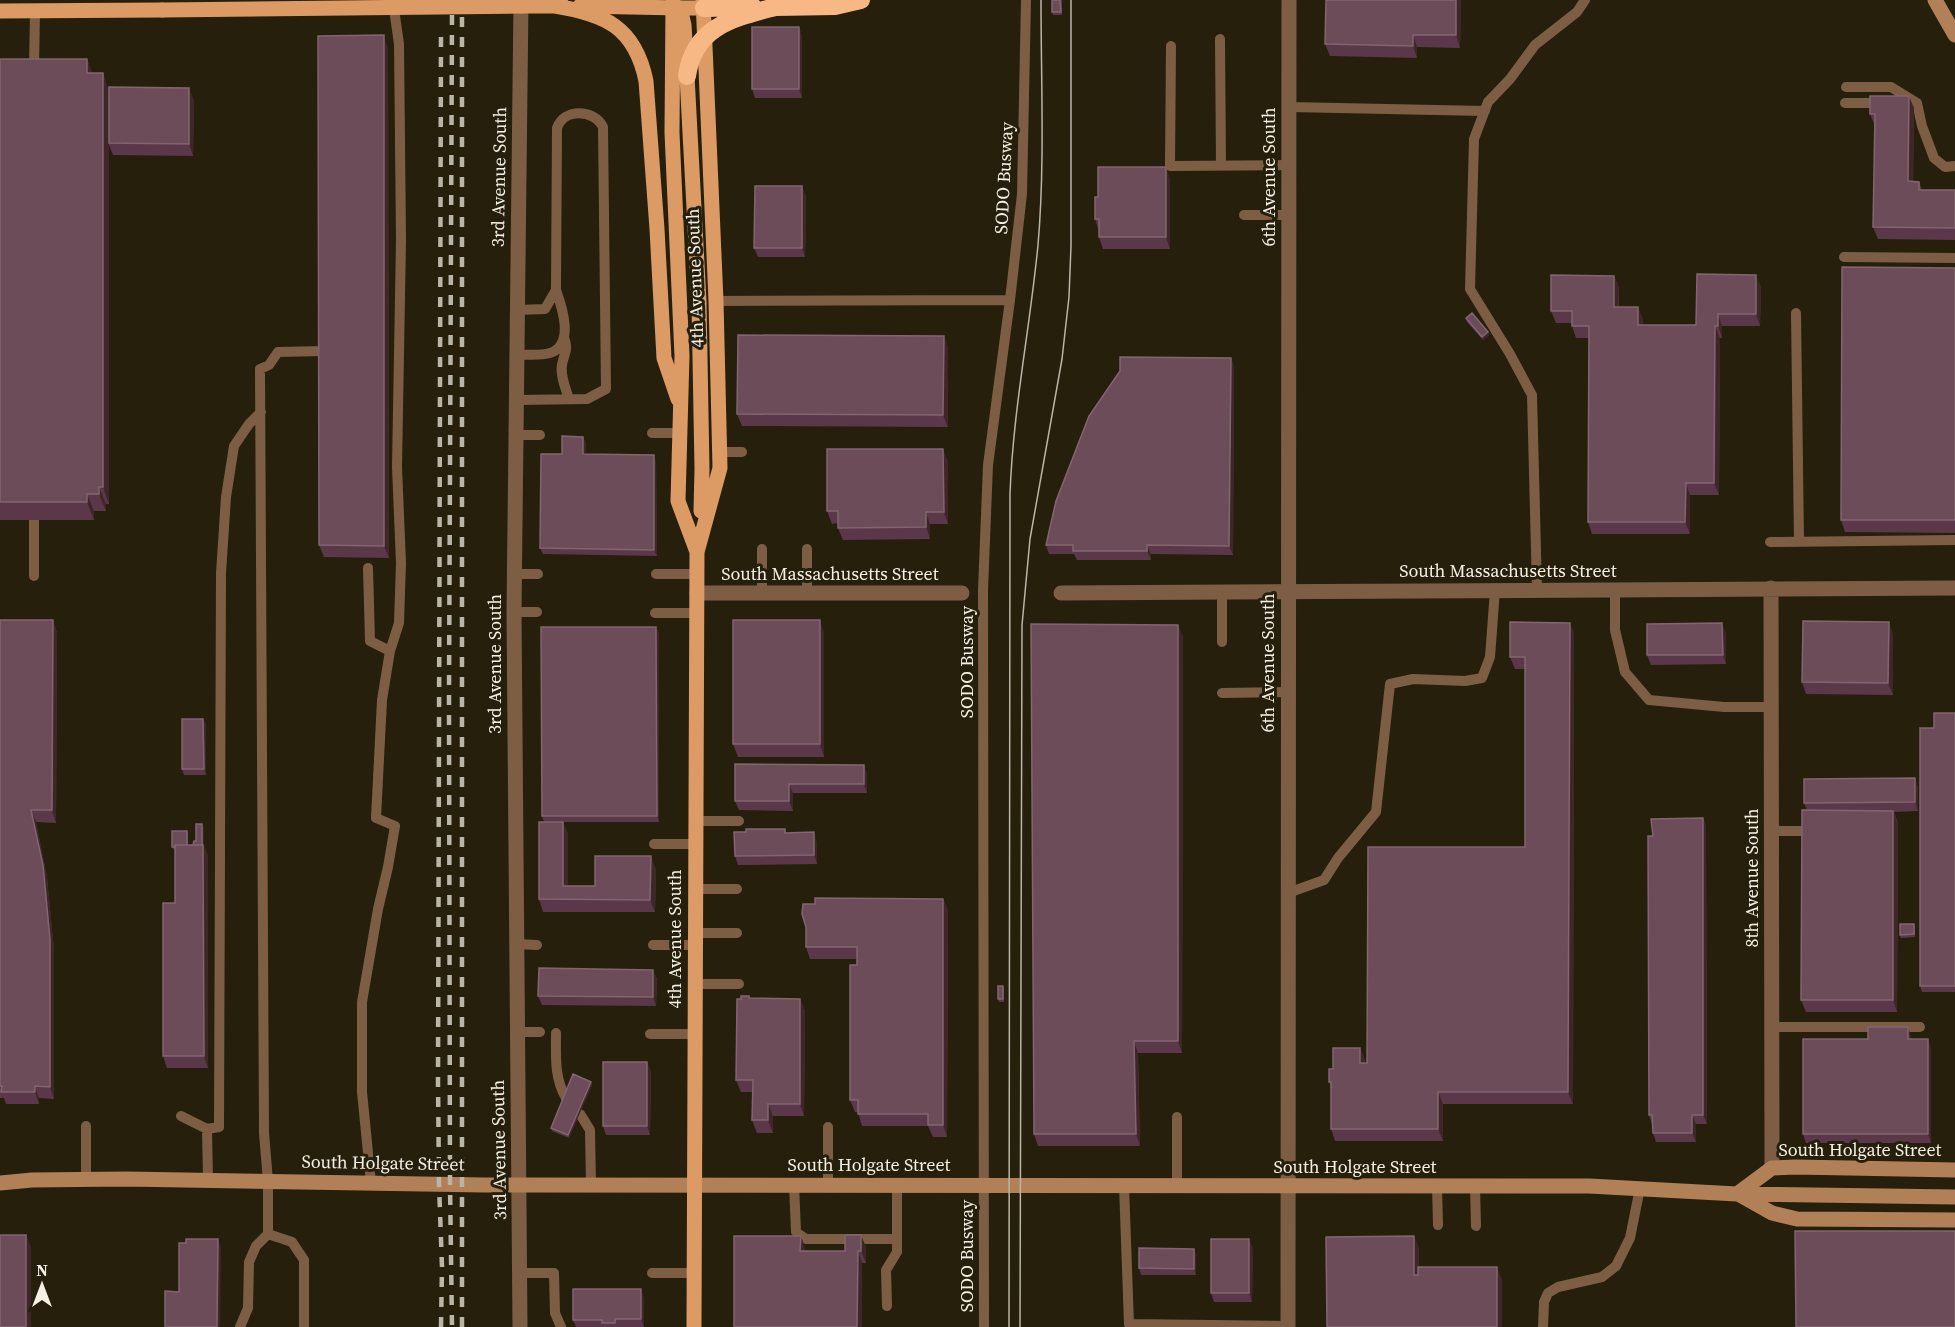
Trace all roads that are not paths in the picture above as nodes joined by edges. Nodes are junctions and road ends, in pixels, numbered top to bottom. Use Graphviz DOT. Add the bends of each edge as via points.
graph roads {
  1 [pos="392,0"];
  2 [pos="601,0"];
  3 [pos="861,0"];
  4 [pos="1026,0"];
  5 [pos="1289,0"];
  6 [pos="1585,0"];
  7 [pos="1935,0"];
  8 [pos="522,2"];
  9 [pos="693,2"];
  10 [pos="555,6"];
  11 [pos="580,6"];
  12 [pos="776,7"];
  13 [pos="0,11"];
  14 [pos="35,11"];
  15 [pos="1955,35"];
  16 [pos="1220,39"];
  17 [pos="1171,46"];
  18 [pos="34,76"];
  19 [pos="687,76"];
  20 [pos="1846,87"];
  21 [pos="1901,94"];
  22 [pos="1845,103"];
  23 [pos="1289,107"];
  24 [pos="1485,111"];
  25 [pos="1288,165"];
  26 [pos="1221,166"];
  27 [pos="1955,166"];
  28 [pos="1244,215"];
  29 [pos="1288,215"];
  30 [pos="1844,257"];
  31 [pos="1955,258"];
  32 [pos="556,290"];
  33 [pos="1010,300"];
  34 [pos="716,301"];
  35 [pos="517,310"];
  36 [pos="1796,313"];
  37 [pos="564,337"];
  38 [pos="323,351"];
  39 [pos="517,355"];
  40 [pos="569,399"];
  41 [pos="516,400"];
  42 [pos="681,408"];
  43 [pos="261,412"];
  44 [pos="652,433"];
  45 [pos="680,433"];
  46 [pos="516,435"];
  47 [pos="540,435"];
  48 [pos="720,452"];
  49 [pos="742,452"];
  50 [pos="34,520"];
  51 [pos="1955,540"];
  52 [pos="1770,542"];
  53 [pos="1799,542"];
  54 [pos="762,549"];
  55 [pos="807,549"];
  56 [pos="697,552"];
  57 [pos="368,568"];
  58 [pos="514,574"];
  59 [pos="538,574"];
  60 [pos="656,574"];
  61 [pos="697,574"];
  62 [pos="34,576"];
  63 [pos="1772,588"];
  64 [pos="1955,588"];
  65 [pos="1615,589"];
  66 [pos="1494,590"];
  67 [pos="1537,590"];
  68 [pos="1222,592"];
  69 [pos="1288,592"];
  70 [pos="697,593"];
  71 [pos="962,593"];
  72 [pos="1061,593"];
  73 [pos="762,594"];
  74 [pos="807,594"];
  75 [pos="514,612"];
  76 [pos="537,612"];
  77 [pos="655,613"];
  78 [pos="696,613"];
  79 [pos="1222,642"];
  80 [pos="390,651"];
  81 [pos="1288,692"];
  82 [pos="1222,693"];
  83 [pos="1772,707"];
  84 [pos="695,821"];
  85 [pos="739,821"];
  86 [pos="1772,831"];
  87 [pos="1827,831"];
  88 [pos="654,844"];
  89 [pos="694,844"];
  90 [pos="694,889"];
  91 [pos="737,889"];
  92 [pos="1288,893"];
  93 [pos="737,933"];
  94 [pos="694,939"];
  95 [pos="517,944"];
  96 [pos="537,945"];
  97 [pos="653,945"];
  98 [pos="694,984"];
  99 [pos="739,984"];
  100 [pos="1920,1026"];
  101 [pos="1772,1027"];
  102 [pos="518,1032"];
  103 [pos="540,1032"];
  104 [pos="556,1033"];
  105 [pos="650,1034"];
  106 [pos="694,1035"];
  107 [pos="566,1098"];
  108 [pos="580,1114"];
  109 [pos="181,1116"];
  110 [pos="1177,1117"];
  111 [pos="86,1126"];
  112 [pos="828,1127"];
  113 [pos="207,1129"];
  114 [pos="1772,1168"];
  115 [pos="1955,1170"];
  116 [pos="86,1180"];
  117 [pos="208,1180"];
  118 [pos="268,1181"];
  119 [pos="0,1183"];
  120 [pos="371,1183"];
  121 [pos="794,1184"];
  122 [pos="828,1184"];
  123 [pos="897,1184"];
  124 [pos="519,1185"];
  125 [pos="591,1185"];
  126 [pos="694,1185"];
  127 [pos="984,1185"];
  128 [pos="1124,1185"];
  129 [pos="1177,1186"];
  130 [pos="1288,1186"];
  131 [pos="1437,1186"];
  132 [pos="1475,1186"];
  133 [pos="1640,1188"];
  134 [pos="1737,1194"];
  135 [pos="1955,1197"];
  136 [pos="1955,1220"];
  137 [pos="1438,1225"];
  138 [pos="1476,1226"];
  139 [pos="268,1234"];
  140 [pos="897,1239"];
  141 [pos="520,1273"];
  142 [pos="652,1273"];
  143 [pos="694,1273"];
  144 [pos="887,1306"];
  145 [pos="240,1327"];
  146 [pos="304,1327"];
  147 [pos="520,1327"];
  148 [pos="561,1327"];
  149 [pos="694,1327"];
  150 [pos="984,1327"];
  151 [pos="1288,1327"];
  152 [pos="1543,1327"];
  1 -- 80 [label="lane" via="399,44 397,467 401,563 399,623"];
  2 -- 11 [label="main road, bridge"];
  3 -- 12 [label="highway" via="835,6"];
  4 -- 33 [label="lane, SODO Busway" via="1022,194"];
  5 -- 23 [label="street, 6th Avenue South"];
  6 -- 24 [label="lane" via="1577,12 1535,45 1488,102"];
  7 -- 15 [label="main road"];
  8 -- 10 [label="main road"];
  8 -- 14 [label="main road, bridge"];
  8 -- 35 [label="street, 3rd Avenue South"];
  9 -- 11 [label="main road, bridge"];
  9 -- 12 [label="highway, bridge"];
  9 -- 19 [label="main road, bridge" via="684,25"];
  9 -- 34 [label="main road, 4th Avenue South"];
  9 -- 42 [label="main road, 4th Avenue South" via="672,133"];
  10 -- 11 [label="main road"];
  10 -- 42 [label="main road" via="583,10 609,22 630,41 643,67 664,358"];
  12 -- 19 [label="highway, bridge" via="725,22 712,30 697,47"];
  13 -- 14 [label="main road"];
  14 -- 18 [label="lane"];
  16 -- 26 [label="lane"];
  17 -- 26 [label="lane" via="1170,166"];
  19 -- 56 [label="main road" via="699,302 702,502"];
  20 -- 21 [label="lane" via="1891,87"];
  21 -- 22 [label="lane" via="1891,103"];
  21 -- 27 [label="lane" via="1917,103 1934,158 1945,166"];
  23 -- 24 [label="lane"];
  23 -- 25 [label="street, 6th Avenue South"];
  24 -- 67 [label="lane" via="1474,139 1470,290 1532,395"];
  25 -- 26 [label="lane"];
  25 -- 29 [label="street, 6th Avenue South"];
  28 -- 29 [label="lane"];
  29 -- 69 [label="street, 6th Avenue South"];
  30 -- 31 [label="lane"];
  32 -- 35 [label="lane" via="545,309"];
  32 -- 37 [label="lane" via="564,313"];
  32 -- 40 [label="lane" via="557,128 566,116 589,114 603,127 606,389 587,399"];
  33 -- 34 [label="lane"];
  33 -- 127 [label="lane, SODO Busway" via="988,465 983,590"];
  34 -- 48 [label="main road, 4th Avenue South"];
  35 -- 39 [label="street, 3rd Avenue South"];
  36 -- 53 [label="lane"];
  37 -- 39 [label="lane" via="553,353"];
  37 -- 40 [label="lane" via="566,356 561,366"];
  38 -- 43 [label="lane" via="278,352 269,365 260,369"];
  39 -- 41 [label="street, 3rd Avenue South"];
  40 -- 41 [label="lane"];
  41 -- 46 [label="street, 3rd Avenue South"];
  42 -- 45 [label="main road, 4th Avenue South"];
  43 -- 113 [label="lane" via="234,446 226,497 221,585 219,1127"];
  43 -- 118 [label="lane" via="264,1121"];
  44 -- 45 [label="lane"];
  45 -- 56 [label="main road, 4th Avenue South" via="678,501"];
  46 -- 47 [label="lane"];
  46 -- 58 [label="street, 3rd Avenue South"];
  48 -- 49 [label="lane"];
  48 -- 56 [label="main road, 4th Avenue South" via="720,468"];
  50 -- 62 [label="lane"];
  51 -- 53 [label="lane"];
  52 -- 53 [label="lane"];
  54 -- 73 [label="lane"];
  55 -- 74 [label="lane"];
  56 -- 61 [label="main road, 4th Avenue South"];
  57 -- 80 [label="lane" via="370,641"];
  58 -- 59 [label="lane"];
  58 -- 75 [label="street, 3rd Avenue South"];
  60 -- 61 [label="lane"];
  61 -- 70 [label="main road, 4th Avenue South"];
  63 -- 64 [label="street, South Massachusetts Street"];
  63 -- 65 [label="street, South Massachusetts Street"];
  63 -- 83 [label="street, 8th Avenue South"];
  65 -- 67 [label="street, South Massachusetts Street"];
  65 -- 83 [label="lane" via="1615,630 1625,672 1649,700"];
  66 -- 67 [label="street, South Massachusetts Street"];
  66 -- 69 [label="street, South Massachusetts Street"];
  66 -- 92 [label="lane" via="1490,657 1482,678 1390,684 1376,812 1324,880"];
  68 -- 69 [label="street, South Massachusetts Street"];
  68 -- 72 [label="street, South Massachusetts Street"];
  68 -- 79 [label="lane"];
  69 -- 81 [label="street, 6th Avenue South"];
  70 -- 73 [label="street, South Massachusetts Street"];
  70 -- 78 [label="main road, 4th Avenue South"];
  71 -- 74 [label="street, South Massachusetts Street"];
  73 -- 74 [label="street, South Massachusetts Street"];
  75 -- 76 [label="lane"];
  75 -- 95 [label="street, 3rd Avenue South"];
  77 -- 78 [label="lane"];
  78 -- 84 [label="main road, 4th Avenue South"];
  80 -- 120 [label="lane" via="382,700 376,818 395,826 362,1002 362,1092"];
  81 -- 82 [label="lane"];
  81 -- 92 [label="street, 6th Avenue South"];
  83 -- 86 [label="street, 8th Avenue South"];
  84 -- 85 [label="lane"];
  84 -- 89 [label="main road, 4th Avenue South"];
  86 -- 87 [label="lane"];
  86 -- 101 [label="street, 8th Avenue South"];
  88 -- 89 [label="lane"];
  89 -- 90 [label="main road, 4th Avenue South"];
  90 -- 91 [label="lane"];
  90 -- 94 [label="main road, 4th Avenue South"];
  92 -- 130 [label="street, 6th Avenue South"];
  93 -- 94 [label="lane"];
  94 -- 97 [label="lane"];
  94 -- 98 [label="main road, 4th Avenue South"];
  95 -- 96 [label="lane"];
  95 -- 102 [label="street, 3rd Avenue South"];
  98 -- 99 [label="lane"];
  98 -- 106 [label="main road, 4th Avenue South"];
  100 -- 101 [label="lane"];
  101 -- 114 [label="street, 8th Avenue South"];
  102 -- 103 [label="lane"];
  102 -- 124 [label="street, 3rd Avenue South"];
  104 -- 107 [label="lane" via="556,1075"];
  105 -- 106 [label="lane"];
  106 -- 126 [label="main road, 4th Avenue South"];
  108 -- 125 [label="lane" via="590,1130"];
  109 -- 113 [label="lane"];
  110 -- 129 [label="lane"];
  111 -- 116 [label="lane"];
  112 -- 122 [label="lane"];
  113 -- 117 [label="lane"];
  114 -- 115 [label="main road, South Holgate Street"];
  114 -- 134 [label="main road, South Holgate Street"];
  116 -- 117 [label="main road, South Holgate Street"];
  116 -- 119 [label="main road, South Holgate Street"];
  117 -- 118 [label="main road, South Holgate Street"];
  118 -- 120 [label="main road, South Holgate Street"];
  118 -- 139 [label="lane"];
  120 -- 124 [label="main road, South Holgate Street"];
  121 -- 122 [label="main road, South Holgate Street"];
  121 -- 126 [label="main road, South Holgate Street"];
  121 -- 140 [label="lane" via="796,1232 807,1239"];
  122 -- 123 [label="main road, South Holgate Street"];
  123 -- 127 [label="main road, South Holgate Street"];
  123 -- 140 [label="lane"];
  124 -- 125 [label="main road, South Holgate Street"];
  124 -- 141 [label="street, 3rd Avenue South"];
  125 -- 126 [label="main road, South Holgate Street"];
  126 -- 143 [label="main road, 4th Avenue South"];
  127 -- 128 [label="main road, South Holgate Street"];
  127 -- 150 [label="lane, SODO Busway"];
  128 -- 129 [label="main road, South Holgate Street"];
  128 -- 151 [label="lane" via="1129,1324"];
  129 -- 130 [label="main road, South Holgate Street"];
  130 -- 131 [label="main road, South Holgate Street"];
  130 -- 151 [label="street, 6th Avenue South"];
  131 -- 132 [label="main road, South Holgate Street"];
  131 -- 137 [label="lane"];
  132 -- 133 [label="main road, South Holgate Street"];
  132 -- 138 [label="lane"];
  133 -- 134 [label="main road, South Holgate Street"];
  133 -- 152 [label="lane" via="1630,1238 1616,1266 1602,1277 1548,1293"];
  134 -- 135 [label="main road, South Holgate Street"];
  134 -- 136 [label="main road, South Holgate Street" via="1772,1213 1797,1219"];
  139 -- 145 [label="lane" via="256,1246 249,1262 248,1308"];
  139 -- 146 [label="lane" via="292,1242 304,1260"];
  140 -- 144 [label="lane" via="897,1252 886,1270"];
  141 -- 147 [label="street, 3rd Avenue South"];
  141 -- 148 [label="lane" via="554,1273 555,1313"];
  142 -- 143 [label="lane"];
  143 -- 149 [label="main road, 4th Avenue South"];
}
